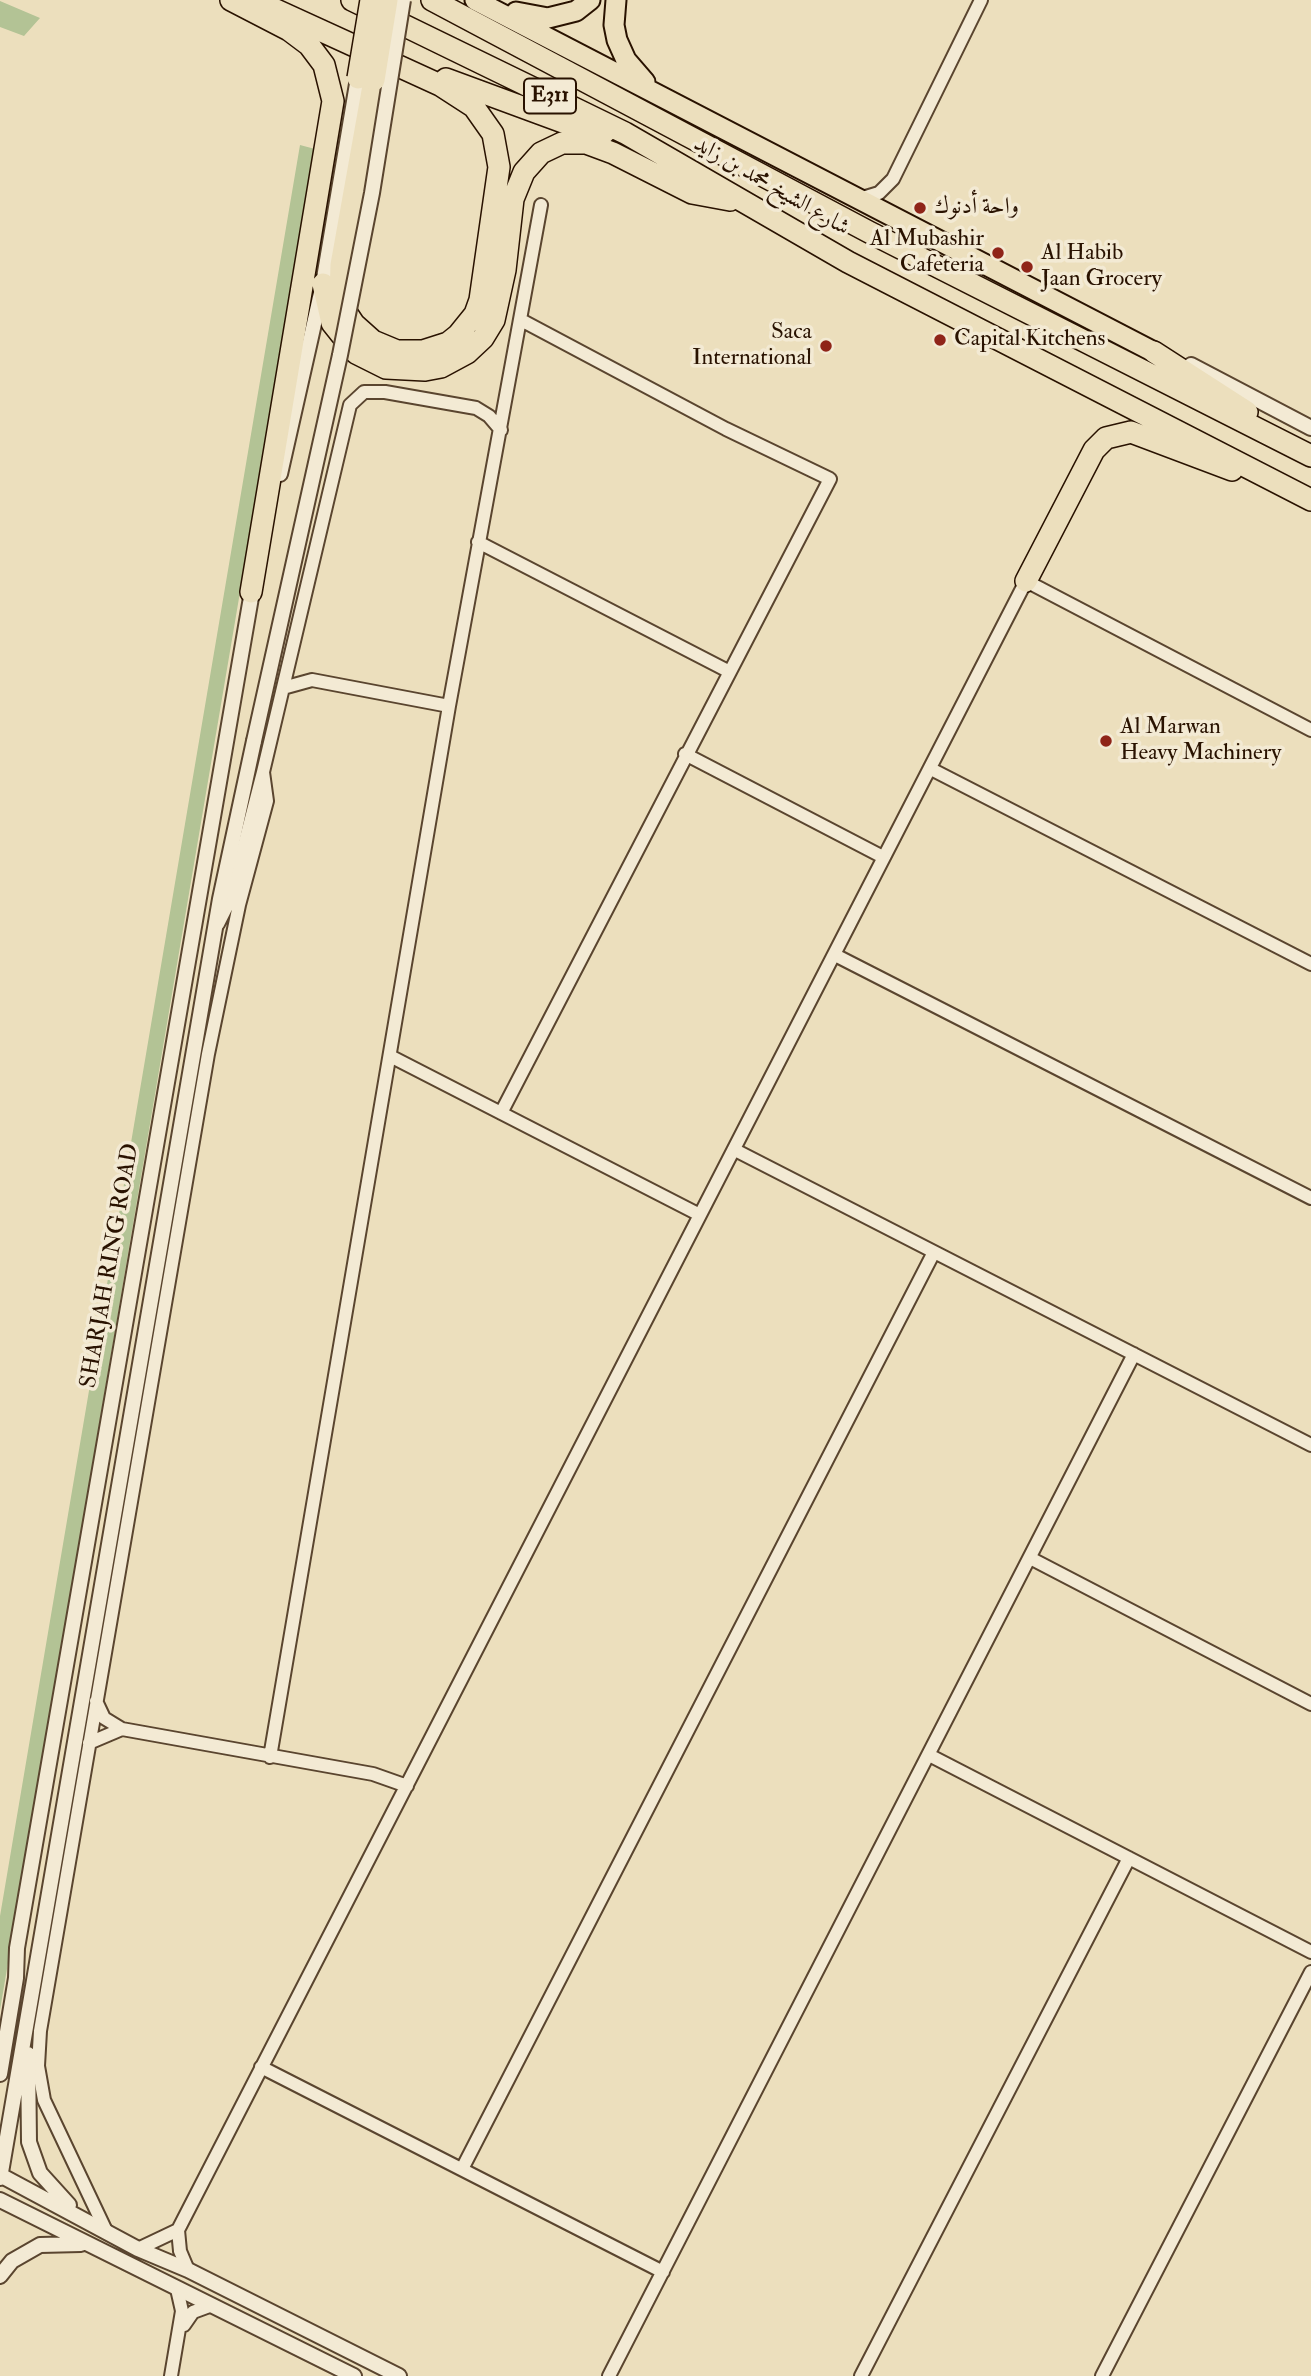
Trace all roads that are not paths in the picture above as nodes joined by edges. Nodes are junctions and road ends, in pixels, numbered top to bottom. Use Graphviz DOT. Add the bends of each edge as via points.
graph roads {
  1 [pos="231,0"];
  2 [pos="254,0"];
  3 [pos="352,0"];
  4 [pos="371,0"];
  5 [pos="387,0"];
  6 [pos="403,0"];
  7 [pos="432,0"];
  8 [pos="475,0"];
  9 [pos="491,0"];
  10 [pos="590,0"];
  11 [pos="616,0"];
  12 [pos="981,0"];
  13 [pos="416,72"];
  14 [pos="366,79"];
  15 [pos="653,91"];
  16 [pos="625,133"];
  17 [pos="858,199"];
  18 [pos="743,202"];
  19 [pos="541,205"];
  20 [pos="323,284"];
  21 [pos="520,320"];
  22 [pos="1154,352"];
  23 [pos="1311,428"];
  24 [pos="501,430"];
  25 [pos="1271,435"];
  26 [pos="1311,456"];
  27 [pos="1256,471"];
  28 [pos="1311,499"];
  29 [pos="478,542"];
  30 [pos="1026,581"];
  31 [pos="251,592"];
  32 [pos="290,658"];
  33 [pos="728,671"];
  34 [pos="312,680"];
  35 [pos="283,688"];
  36 [pos="449,706"];
  37 [pos="1311,730"];
  38 [pos="685,754"];
  39 [pos="931,769"];
  40 [pos="263,772"];
  41 [pos="883,857"];
  42 [pos="218,924"];
  43 [pos="835,955"];
  44 [pos="1311,964"];
  45 [pos="390,1056"];
  46 [pos="501,1113"];
  47 [pos="735,1150"];
  48 [pos="1311,1198"];
  49 [pos="700,1215"];
  50 [pos="934,1252"];
  51 [pos="1134,1354"];
  52 [pos="1311,1445"];
  53 [pos="1030,1558"];
  54 [pos="96,1702"];
  55 [pos="1311,1704"];
  56 [pos="122,1729"];
  57 [pos="89,1743"];
  58 [pos="929,1755"];
  59 [pos="270,1757"];
  60 [pos="407,1786"];
  61 [pos="1129,1858"];
  62 [pos="17,1948"];
  63 [pos="37,1951"];
  64 [pos="1311,1952"];
  65 [pos="1311,1972"];
  66 [pos="0,2021"];
  67 [pos="261,2067"];
  68 [pos="0,2074"];
  69 [pos="461,2169"];
  70 [pos="0,2176"];
  71 [pos="0,2200"];
  72 [pos="92,2224"];
  73 [pos="178,2230"];
  74 [pos="107,2233"];
  75 [pos="98,2247"];
  76 [pos="138,2249"];
  77 [pos="188,2270"];
  78 [pos="663,2272"];
  79 [pos="0,2276"];
  80 [pos="177,2289"];
  81 [pos="212,2305"];
  82 [pos="178,2339"];
  83 [pos="864,2375"];
  84 [pos="172,2376"];
  85 [pos="355,2376"];
  86 [pos="399,2376"];
  87 [pos="609,2376"];
  88 [pos="1102,2376"];
  1 -- 31 [label="highway" via="309,45 329,76 333,101"];
  2 -- 13 [label="highway"];
  3 -- 16 [label="highway, شارع الشيخ محمد بن زايد / E311"];
  4 -- 14 [label="highway, bridge"];
  5 -- 14 [label="highway, bridge"];
  6 -- 42 [label="street, bridge" via="341,355"];
  7 -- 25 [label="highway, شارع الشيخ محمد بن زايد / E311" via="869,232"];
  8 -- 15 [label="main road"];
  9 -- 10 [label="main road" via="548,19 576,11"];
  11 -- 15 [label="main road" via="617,40 626,60"];
  12 -- 17 [label="street" via="893,179 879,193"];
  13 -- 14 [label="highway" via="461,97 485,120 496,142 499,167 486,270 475,314 447,343 423,351 397,351 373,341 354,324 341,296 341,265"];
  13 -- 16 [label="highway" via="482,90 581,128"];
  14 -- 20 [label="street, SHARJAH RING ROAD"];
  15 -- 17 [label="main road"];
  16 -- 18 [label="highway, شارع الشيخ محمد بن زايد / E311"];
  17 -- 22 [label="main road"];
  18 -- 20 [label="highway" via="692,193 586,143 562,143 541,153 524,172 513,199 494,320 467,354 441,367 386,368 356,353 332,323"];
  18 -- 27 [label="highway, شارع الشيخ محمد بن زايد / E311" via="848,262"];
  19 -- 21 [label="street"];
  20 -- 31 [label="street, SHARJAH RING ROAD"];
  21 -- 24 [label="street"];
  21 -- 33 [label="street" via="830,479"];
  22 -- 23 [label="street" via="1189,364"];
  22 -- 25 [label="highway" via="1230,399"];
  24 -- 29 [label="street"];
  24 -- 32 [label="street" via="476,408 375,391 355,398 347,414"];
  25 -- 26 [label="highway, شارع الشيخ محمد بن زايد / E311"];
  27 -- 28 [label="highway, شارع الشيخ محمد بن زايد / E311"];
  27 -- 30 [label="highway" via="1224,468 1140,435 1114,434 1094,450"];
  29 -- 33 [label="street"];
  29 -- 36 [label="street"];
  30 -- 37 [label="street"];
  30 -- 39 [label="street"];
  31 -- 62 [label="street, SHARJAH RING ROAD"];
  32 -- 34 [label="street"];
  32 -- 35 [label="street"];
  33 -- 38 [label="street"];
  34 -- 35 [label="street"];
  34 -- 36 [label="street"];
  35 -- 40 [label="street"];
  36 -- 45 [label="street"];
  38 -- 41 [label="street"];
  38 -- 46 [label="street"];
  39 -- 41 [label="street"];
  39 -- 44 [label="street"];
  40 -- 42 [label="street" via="230,900"];
  40 -- 54 [label="street" via="267,801 234,923 208,1054"];
  41 -- 43 [label="street"];
  42 -- 63 [label="street"];
  43 -- 47 [label="street"];
  43 -- 48 [label="street"];
  45 -- 46 [label="street"];
  45 -- 59 [label="street"];
  46 -- 49 [label="street"];
  47 -- 49 [label="street"];
  47 -- 50 [label="street"];
  49 -- 60 [label="street"];
  50 -- 51 [label="street"];
  50 -- 69 [label="street"];
  51 -- 52 [label="street"];
  51 -- 53 [label="street"];
  53 -- 55 [label="street"];
  53 -- 58 [label="street"];
  54 -- 56 [label="street" via="104,1718"];
  54 -- 57 [label="street"];
  56 -- 57 [label="street"];
  56 -- 59 [label="street"];
  57 -- 74 [label="street" via="50,1965 38,2066 50,2116"];
  58 -- 61 [label="street"];
  58 -- 78 [label="street"];
  59 -- 60 [label="street" via="373,1774"];
  60 -- 67 [label="street"];
  61 -- 64 [label="street"];
  61 -- 83 [label="street"];
  62 -- 66 [label="street"];
  62 -- 68 [label="street"];
  63 -- 70 [label="street"];
  63 -- 72 [label="street" via="27,2064 29,2143 40,2173 53,2190"];
  65 -- 88 [label="street"];
  67 -- 69 [label="street"];
  67 -- 73 [label="street"];
  69 -- 78 [label="street"];
  70 -- 72 [label="street"];
  71 -- 75 [label="street"];
  72 -- 74 [label="street"];
  73 -- 76 [label="street"];
  73 -- 77 [label="street"];
  74 -- 76 [label="street"];
  75 -- 79 [label="street" via="72,2242 40,2245 18,2257"];
  75 -- 80 [label="street"];
  76 -- 77 [label="street"];
  77 -- 86 [label="street"];
  78 -- 87 [label="street"];
  80 -- 81 [label="street"];
  80 -- 82 [label="street" via="183,2305"];
  81 -- 82 [label="street" via="189,2315"];
  81 -- 85 [label="street"];
  82 -- 84 [label="street"];
}
